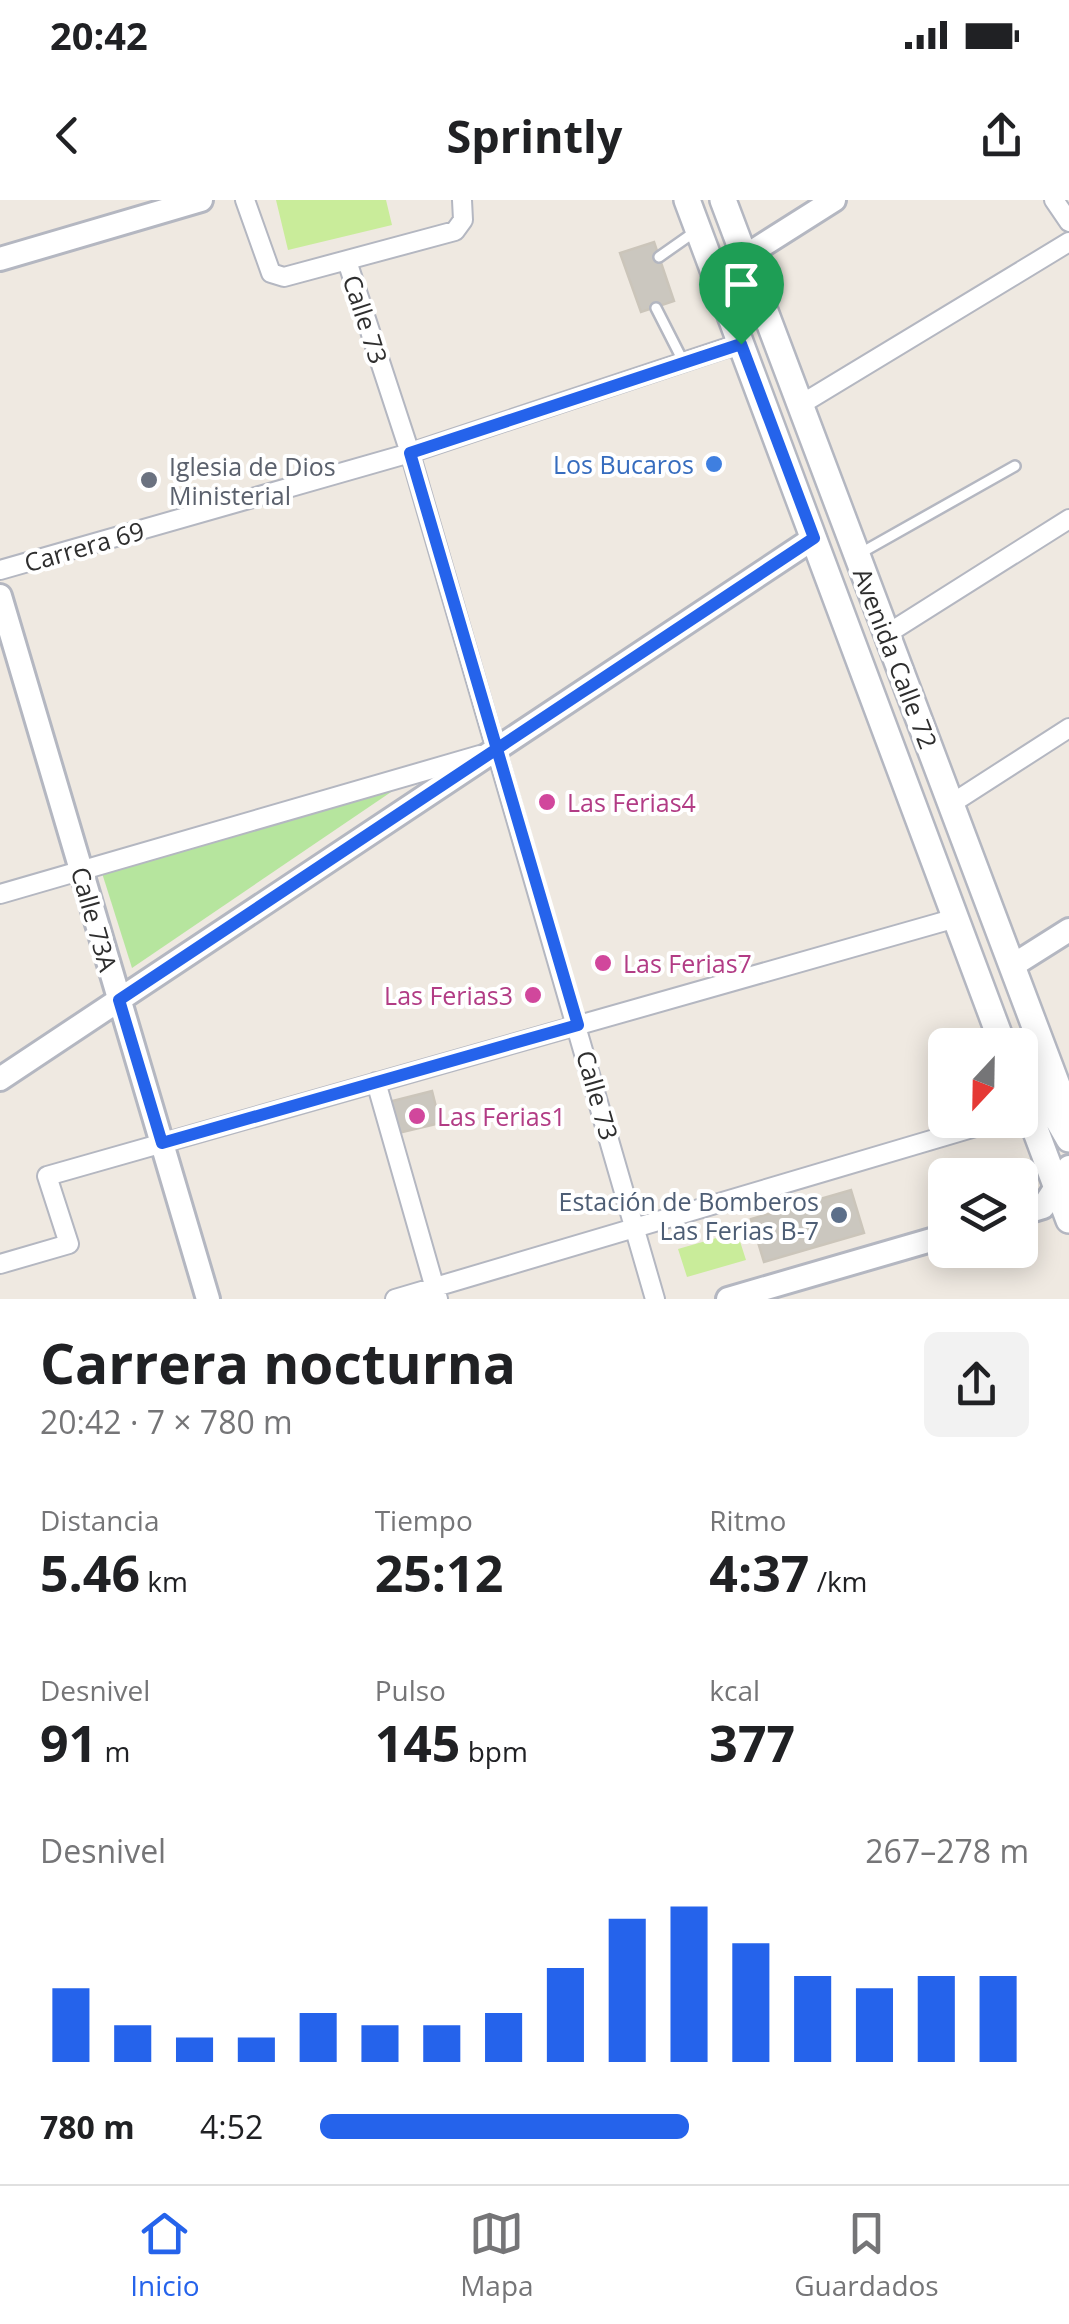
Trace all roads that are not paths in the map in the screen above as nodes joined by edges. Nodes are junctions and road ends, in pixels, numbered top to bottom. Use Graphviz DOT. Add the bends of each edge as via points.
graph roads {
  1 [pos="202,200"];
  2 [pos="246,200"];
  3 [pos="462,200"];
  4 [pos="687,200"];
  5 [pos="723,200"];
  6 [pos="834,200"];
  7 [pos="1054,200"];
  8 [pos="1069,222"];
  9 [pos="698,230"];
  10 [pos="1069,242"];
  11 [pos="659,257"];
  12 [pos="0,258"];
  13 [pos="744,258"];
  14 [pos="347,261"];
  15 [pos="656,308"];
  16 [pos="741,344"];
  17 [pos="683,361"];
  18 [pos="800,405"];
  19 [pos="410,453"];
  20 [pos="1015,466"];
  21 [pos="1069,519"];
  22 [pos="814,538"];
  23 [pos="857,555"];
  24 [pos="0,570"];
  25 [pos="0,596"];
  26 [pos="887,634"];
  27 [pos="1069,728"];
  28 [pos="494,750"];
  29 [pos="951,804"];
  30 [pos="81,870"];
  31 [pos="0,894"];
  32 [pos="956,918"];
  33 [pos="1069,930"];
  34 [pos="966,944"];
  35 [pos="1012,966"];
  36 [pos="119,1000"];
  37 [pos="578,1025"];
  38 [pos="998,1028"];
  39 [pos="1008,1028"];
  40 [pos="0,1079"];
  41 [pos="376,1082"];
  42 [pos="1038,1086"];
  43 [pos="1069,1117"];
  44 [pos="938,1138"];
  45 [pos="1036,1138"];
  46 [pos="1069,1140"];
  47 [pos="162,1143"];
  48 [pos="1069,1167"];
  49 [pos="1057,1191"];
  50 [pos="1038,1209"];
  51 [pos="1069,1220"];
  52 [pos="635,1228"];
  53 [pos="928,1241"];
  54 [pos="0,1264"];
  55 [pos="437,1293"];
  56 [pos="208,1299"];
  57 [pos="395,1299"];
  58 [pos="654,1299"];
  59 [pos="728,1299"];
  1 -- 12 [label="street"];
  2 -- 14 [label="street" via="271,273 284,278"];
  3 -- 14 [label="street" via="456,231"];
  4 -- 9 [label="main road, Avenida Calle 72"];
  5 -- 13 [label="main road, Avenida Calle 72"];
  6 -- 13 [label="street"];
  7 -- 8 [label="street"];
  9 -- 11 [label="lane"];
  9 -- 16 [label="main road, Avenida Calle 72"];
  10 -- 18 [label="street"];
  13 -- 18 [label="main road, Avenida Calle 72"];
  14 -- 19 [label="street, Calle 73"];
  15 -- 17 [label="lane"];
  16 -- 17 [label="street, Carrera 69"];
  16 -- 22 [label="main road, Avenida Calle 72"];
  17 -- 19 [label="street, Carrera 69"];
  18 -- 23 [label="main road, Avenida Calle 72"];
  19 -- 24 [label="street, Carrera 69"];
  19 -- 28 [label="street, Calle 73"];
  20 -- 23 [label="lane"];
  21 -- 26 [label="street"];
  22 -- 28 [label="street"];
  22 -- 32 [label="main road, Avenida Calle 72"];
  23 -- 26 [label="main road, Avenida Calle 72"];
  25 -- 30 [label="street, Calle 73A"];
  26 -- 29 [label="main road, Avenida Calle 72"];
  27 -- 29 [label="street"];
  28 -- 30 [label="street"];
  28 -- 36 [label="street"];
  28 -- 37 [label="street, Calle 73"];
  29 -- 35 [label="main road, Avenida Calle 72"];
  30 -- 31 [label="street"];
  30 -- 36 [label="street, Calle 73A"];
  32 -- 34 [label="main road, Avenida Calle 72"];
  32 -- 37 [label="street"];
  33 -- 35 [label="street"];
  34 -- 38 [label="main road, Avenida Calle 72"];
  34 -- 39 [label="main road"];
  35 -- 43 [label="main road, Avenida Calle 72"];
  36 -- 40 [label="street"];
  36 -- 47 [label="street, Calle 73A"];
  37 -- 41 [label="street"];
  37 -- 52 [label="street, Calle 73"];
  41 -- 47 [label="street"];
  41 -- 55 [label="street"];
  42 -- 46 [label="main road"];
  44 -- 52 [label="street"];
  45 -- 49 [label="main road"];
  47 -- 54 [label="street" via="47,1176 69,1244"];
  47 -- 56 [label="street, Calle 73A"];
  48 -- 49 [label="street"];
  49 -- 50 [label="street"];
  49 -- 51 [label="main road"];
  52 -- 55 [label="street"];
  52 -- 58 [label="street, Calle 73"];
  53 -- 59 [label="street"];
  55 -- 57 [label="street"];
}
